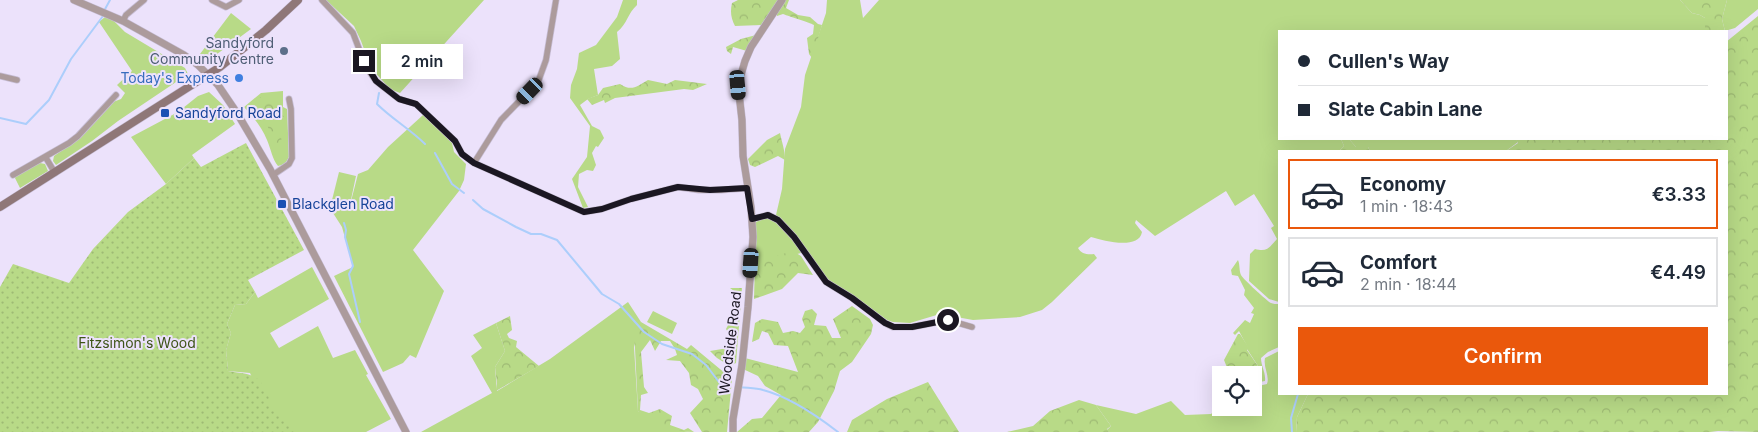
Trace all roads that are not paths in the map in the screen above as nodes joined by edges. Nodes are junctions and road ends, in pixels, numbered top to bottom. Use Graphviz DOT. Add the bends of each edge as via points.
graph roads {
  1 [pos="74,0"];
  2 [pos="144,0"];
  3 [pos="212,0"];
  4 [pos="239,0"];
  5 [pos="298,0"];
  6 [pos="322,0"];
  7 [pos="556,0"];
  8 [pos="782,0"];
  9 [pos="123,21"];
  10 [pos="208,75"];
  11 [pos="0,76"];
  12 [pos="17,80"];
  13 [pos="116,96"];
  14 [pos="289,99"];
  15 [pos="46,158"];
  16 [pos="474,163"];
  17 [pos="55,173"];
  18 [pos="13,175"];
  19 [pos="273,175"];
  20 [pos="747,188"];
  21 [pos="0,208"];
  22 [pos="752,219"];
  23 [pos="972,327"];
  24 [pos="406,432"];
  25 [pos="733,432"];
  1 -- 9 [label="street"];
  2 -- 9 [label="street"];
  3 -- 4 [label="street" via="226,7"];
  5 -- 10 [label="main road" via="266,30"];
  6 -- 16 [label="street" via="354,33 366,67 376,81 399,99 416,104"];
  7 -- 16 [label="street" via="546,60 538,82 501,120"];
  8 -- 20 [label="street, Woodside Road" via="752,47 738,85"];
  9 -- 10 [label="street" via="184,55"];
  10 -- 17 [label="main road"];
  10 -- 19 [label="street" via="237,112"];
  11 -- 12 [label="street"];
  13 -- 15 [label="street" via="78,136"];
  14 -- 19 [label="street" via="292,158"];
  15 -- 17 [label="street"];
  15 -- 18 [label="street"];
  16 -- 20 [label="street" via="584,212 678,187"];
  17 -- 21 [label="main road"];
  19 -- 24 [label="street"];
  20 -- 22 [label="street, Woodside Road"];
  22 -- 23 [label="street" via="768,215 778,220 826,282 885,323 894,327 912,327 948,320"];
  22 -- 25 [label="street, Woodside Road" via="748,307"];
}
